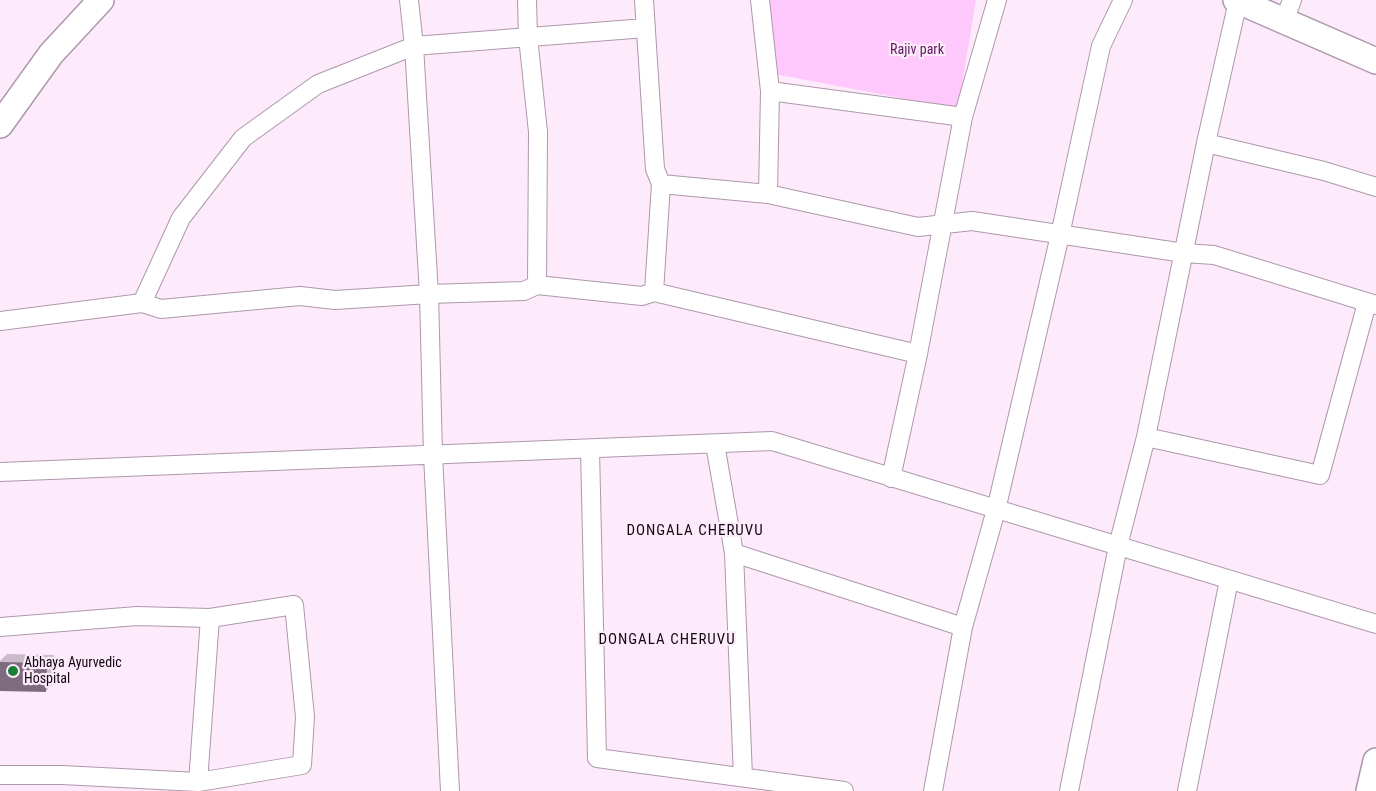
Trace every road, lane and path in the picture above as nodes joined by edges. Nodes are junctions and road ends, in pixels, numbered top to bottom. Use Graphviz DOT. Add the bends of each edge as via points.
graph roads {
  1 [pos="101,0"];
  2 [pos="409,0"];
  3 [pos="527,0"];
  4 [pos="644,0"];
  5 [pos="760,0"];
  6 [pos="997,0"];
  7 [pos="1123,0"];
  8 [pos="1237,0"];
  9 [pos="1288,10"];
  10 [pos="646,28"];
  11 [pos="528,37"];
  12 [pos="414,46"];
  13 [pos="1375,60"];
  14 [pos="770,91"];
  15 [pos="963,118"];
  16 [pos="0,125"];
  17 [pos="1206,143"];
  18 [pos="661,184"];
  19 [pos="1376,187"];
  20 [pos="768,194"];
  21 [pos="942,225"];
  22 [pos="1060,235"];
  23 [pos="1184,253"];
  24 [pos="537,285"];
  25 [pos="654,292"];
  26 [pos="429,294"];
  27 [pos="142,304"];
  28 [pos="1372,304"];
  29 [pos="0,321"];
  30 [pos="918,354"];
  31 [pos="1146,438"];
  32 [pos="715,444"];
  33 [pos="590,449"];
  34 [pos="433,455"];
  35 [pos="0,472"];
  36 [pos="891,478"];
  37 [pos="996,510"];
  38 [pos="1118,546"];
  39 [pos="734,553"];
  40 [pos="1230,580"];
  41 [pos="210,618"];
  42 [pos="1376,624"];
  43 [pos="0,627"];
  44 [pos="963,627"];
  45 [pos="1376,761"];
  46 [pos="0,775"];
  47 [pos="743,777"];
  48 [pos="198,782"];
  49 [pos="450,791"];
  50 [pos="844,791"];
  51 [pos="933,791"];
  52 [pos="1069,791"];
  53 [pos="1187,791"];
  54 [pos="1369,791"];
  1 -- 16 [label="street" via="50,54"];
  2 -- 12 [label="street"];
  3 -- 11 [label="street"];
  4 -- 10 [label="street"];
  5 -- 14 [label="street"];
  6 -- 15 [label="street"];
  7 -- 22 [label="street" via="1101,46"];
  8 -- 9 [label="street"];
  8 -- 17 [label="street"];
  9 -- 13 [label="street"];
  10 -- 11 [label="street"];
  10 -- 18 [label="street" via="655,169"];
  11 -- 12 [label="street"];
  11 -- 24 [label="street" via="538,132"];
  12 -- 26 [label="street"];
  12 -- 27 [label="street" via="318,84 243,138 182,218"];
  14 -- 15 [label="street"];
  14 -- 20 [label="street"];
  15 -- 21 [label="street"];
  17 -- 19 [label="street"];
  17 -- 23 [label="street"];
  18 -- 20 [label="street"];
  18 -- 25 [label="street"];
  20 -- 21 [label="street" via="918,227"];
  21 -- 22 [label="street" via="972,221"];
  21 -- 30 [label="street"];
  22 -- 23 [label="street"];
  22 -- 37 [label="street"];
  23 -- 28 [label="street" via="1214,255"];
  23 -- 31 [label="street"];
  24 -- 25 [label="street" via="642,296"];
  24 -- 26 [label="street" via="524,290"];
  25 -- 30 [label="street"];
  26 -- 27 [label="street" via="335,300 300,296 161,309"];
  26 -- 34 [label="street"];
  27 -- 29 [label="street"];
  28 -- 31 [label="street" via="1320,475"];
  30 -- 36 [label="street"];
  31 -- 38 [label="street"];
  32 -- 33 [label="street"];
  32 -- 36 [label="street" via="772,441"];
  32 -- 39 [label="street"];
  33 -- 34 [label="street"];
  33 -- 47 [label="street" via="597,758"];
  34 -- 35 [label="street"];
  34 -- 49 [label="street"];
  36 -- 37 [label="street"];
  37 -- 38 [label="street"];
  37 -- 44 [label="street"];
  38 -- 40 [label="street"];
  38 -- 52 [label="street"];
  39 -- 44 [label="street"];
  39 -- 47 [label="street"];
  40 -- 42 [label="street"];
  40 -- 53 [label="street"];
  41 -- 43 [label="street" via="137,616"];
  41 -- 48 [label="street"];
  41 -- 48 [label="street" via="294,605 305,717 302,765"];
  44 -- 51 [label="street"];
  45 -- 54 [label="street"];
  46 -- 48 [label="street"];
  47 -- 50 [label="street"];
}
